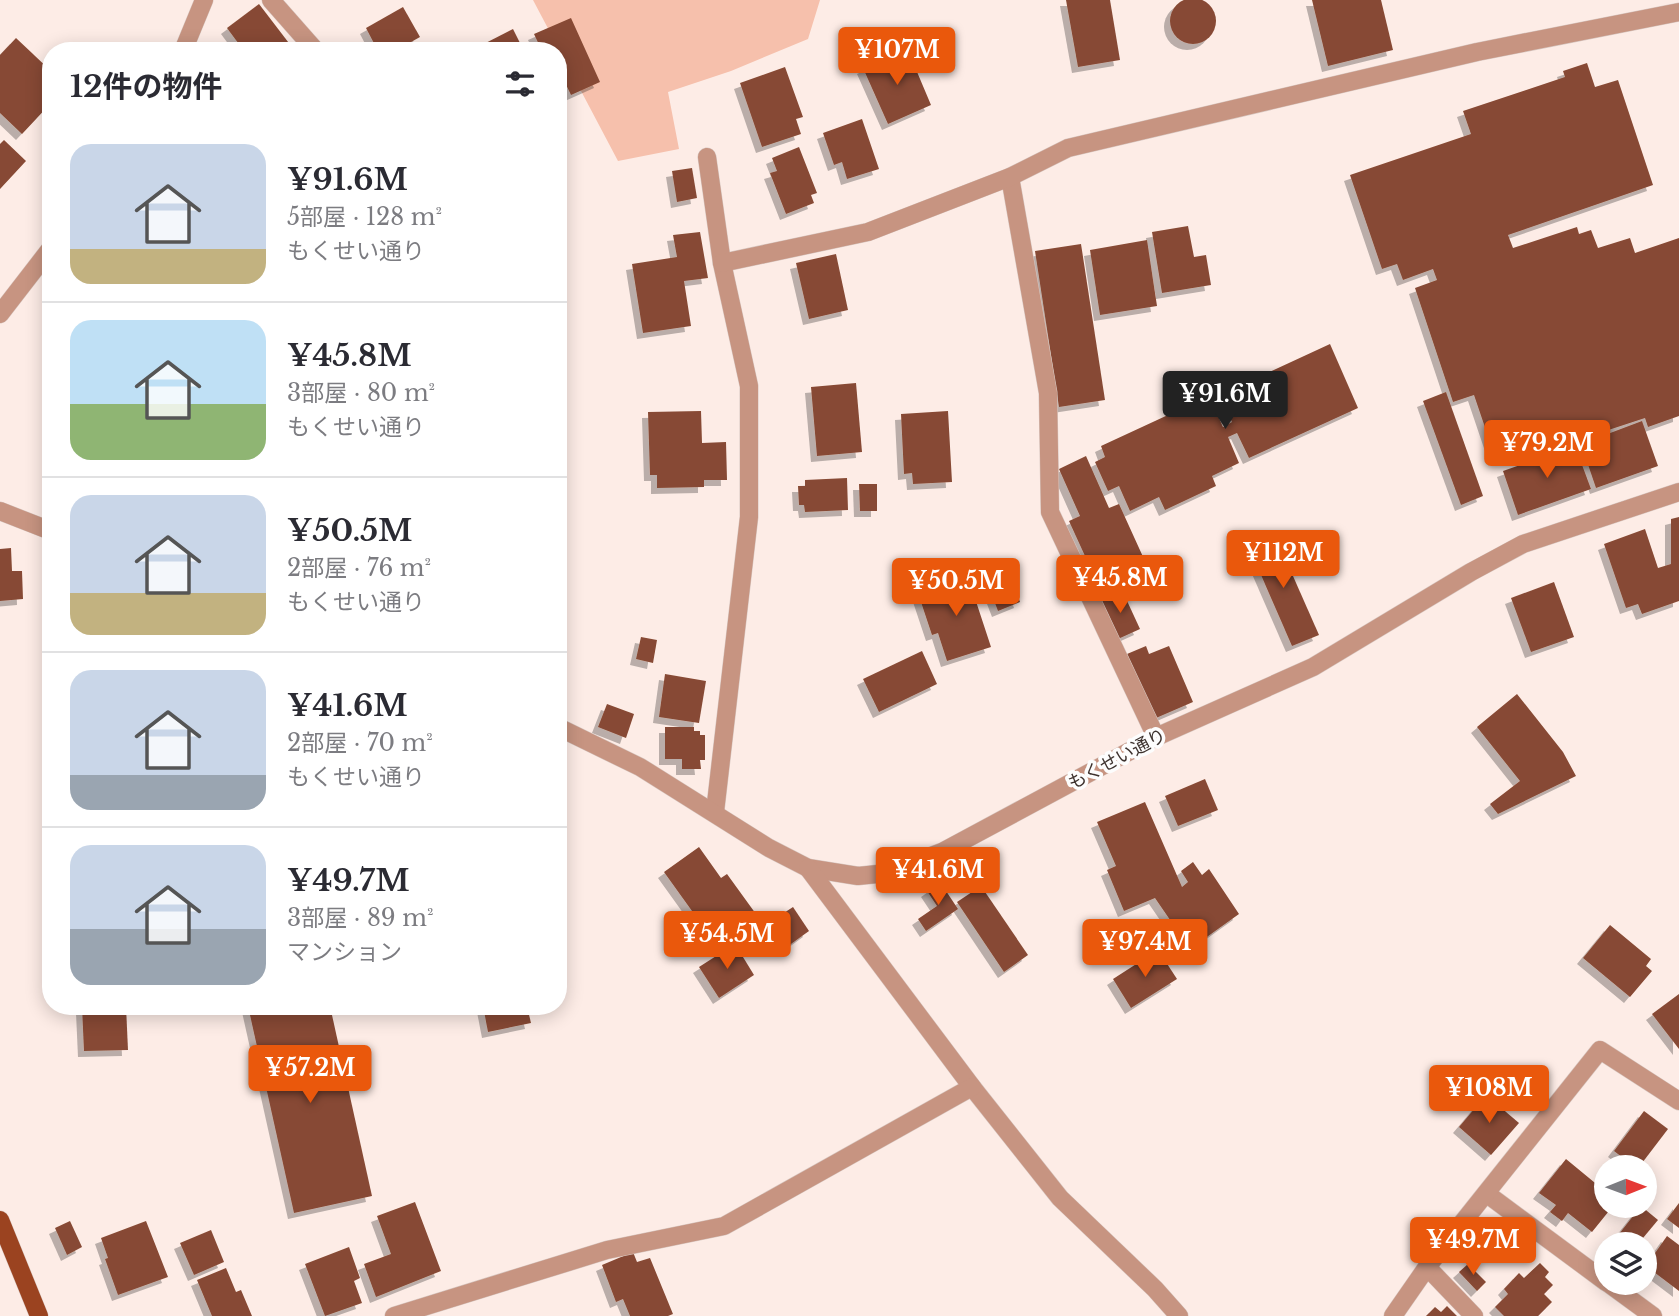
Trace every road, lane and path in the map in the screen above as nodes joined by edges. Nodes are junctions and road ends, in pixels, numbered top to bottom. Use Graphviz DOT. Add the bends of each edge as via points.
graph roads {
  1 [pos="204,0"];
  2 [pos="271,0"];
  3 [pos="1679,12"];
  4 [pos="187,42"];
  5 [pos="308,42"];
  6 [pos="707,157"];
  7 [pos="1010,177"];
  8 [pos="42,260"];
  9 [pos="722,263"];
  10 [pos="0,314"];
  11 [pos="1679,492"];
  12 [pos="0,511"];
  13 [pos="42,527"];
  14 [pos="567,731"];
  15 [pos="1156,737"];
  16 [pos="715,812"];
  17 [pos="808,868"];
  18 [pos="972,1087"];
  19 [pos="1679,1101"];
  20 [pos="1487,1194"];
  21 [pos="0,1220"];
  22 [pos="1426,1268"];
  23 [pos="1594,1272"];
  24 [pos="1625,1295"];
  25 [pos="39,1316"];
  26 [pos="394,1316"];
  27 [pos="1179,1316"];
  28 [pos="1393,1316"];
  29 [pos="1474,1316"];
  30 [pos="1653,1316"];
  1 -- 4 [label="street"];
  2 -- 5 [label="street"];
  3 -- 7 [label="street" via="1477,52 1068,148"];
  6 -- 9 [label="street"];
  7 -- 9 [label="street" via="868,232"];
  7 -- 15 [label="street" via="1048,393 1050,512"];
  8 -- 10 [label="street"];
  9 -- 16 [label="street" via="749,386 749,504"];
  11 -- 15 [label="street, もくせい通り" via="1523,544 1313,667"];
  12 -- 13 [label="street"];
  14 -- 16 [label="street, もくせい通り" via="640,766"];
  15 -- 17 [label="street, もくせい通り" via="942,852 909,865 858,876"];
  16 -- 17 [label="street, もくせい通り"];
  17 -- 18 [label="street"];
  18 -- 26 [label="street" via="724,1226 607,1250"];
  18 -- 27 [label="street" via="1060,1198"];
  19 -- 20 [label="street" via="1600,1050"];
  20 -- 22 [label="street"];
  20 -- 23 [label="street"];
  21 -- 25 [label="main road"];
  22 -- 28 [label="street"];
  22 -- 29 [label="street"];
  24 -- 30 [label="street"];
}
